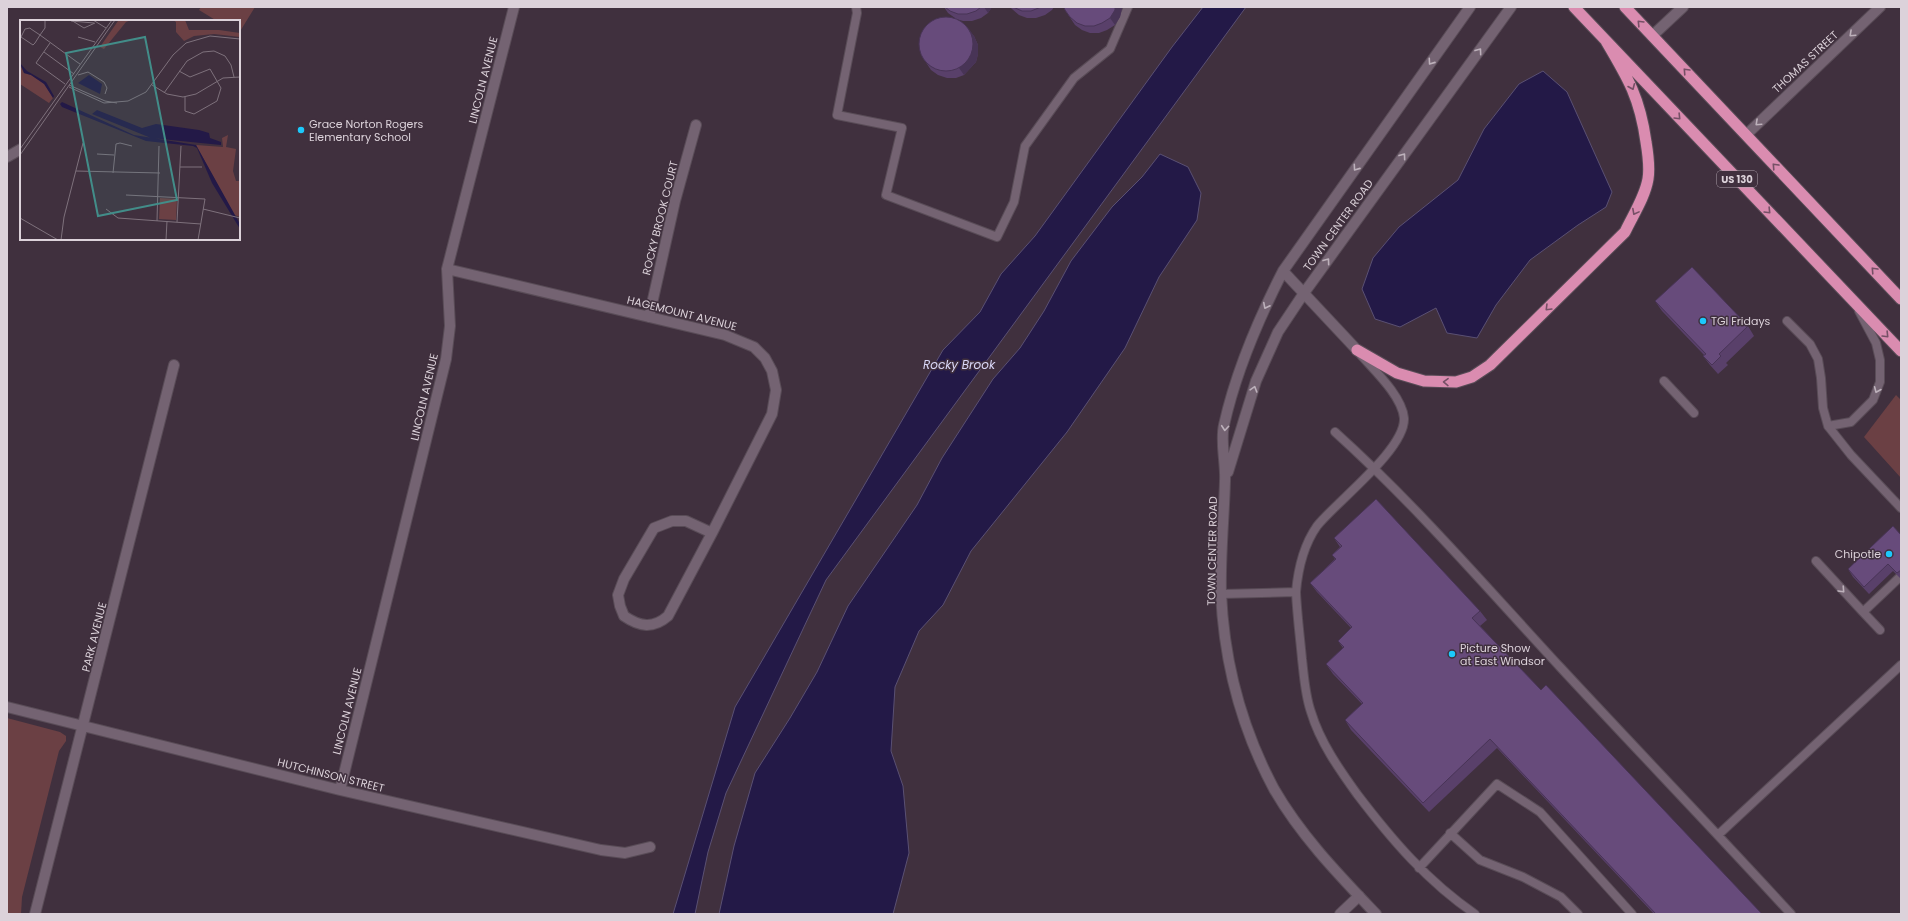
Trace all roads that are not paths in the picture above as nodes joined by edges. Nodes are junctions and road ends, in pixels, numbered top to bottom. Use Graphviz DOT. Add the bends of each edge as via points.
graph roads {
  1 [pos="514,7"];
  2 [pos="856,7"];
  3 [pos="1128,7"];
  4 [pos="1470,7"];
  5 [pos="1511,7"];
  6 [pos="1574,7"];
  7 [pos="1625,7"];
  8 [pos="1683,7"];
  9 [pos="1880,7"];
  10 [pos="1652,36"];
  11 [pos="1606,41"];
  12 [pos="696,125"];
  13 [pos="1746,135"];
  14 [pos="20,150"];
  15 [pos="7,157"];
  16 [pos="447,269"];
  17 [pos="1283,271"];
  18 [pos="1304,293"];
  19 [pos="1901,299"];
  20 [pos="1854,302"];
  21 [pos="649,317"];
  22 [pos="1787,321"];
  23 [pos="1357,350"];
  24 [pos="1901,351"];
  25 [pos="174,365"];
  26 [pos="1664,381"];
  27 [pos="1694,412"];
  28 [pos="1828,426"];
  29 [pos="1335,432"];
  30 [pos="1374,468"];
  31 [pos="1225,480"];
  32 [pos="1901,508"];
  33 [pos="712,533"];
  34 [pos="1816,561"];
  35 [pos="1901,576"];
  36 [pos="1296,592"];
  37 [pos="1221,594"];
  38 [pos="1863,612"];
  39 [pos="1880,630"];
  40 [pos="1901,665"];
  41 [pos="7,706"];
  42 [pos="83,726"];
  43 [pos="340,790"];
  44 [pos="1450,833"];
  45 [pos="1718,835"];
  46 [pos="650,846"];
  47 [pos="1419,868"];
  48 [pos="1359,896"];
  49 [pos="35,914"];
  50 [pos="1340,914"];
  51 [pos="1376,914"];
  52 [pos="1475,914"];
  53 [pos="1578,914"];
  54 [pos="1630,914"];
  55 [pos="1791,914"];
  1 -- 16 [label="street, LINCOLN AVENUE"];
  2 -- 3 [label="lane" via="837,115 902,128 886,196 997,237 1014,202 1025,146 1074,78 1110,49"];
  4 -- 17 [label="street, TOWN CENTER ROAD, one-way"];
  18 -- 5 [label="street, TOWN CENTER ROAD, one-way"];
  6 -- 11 [label="highway, US 130"];
  10 -- 7 [label="highway, one-way"];
  8 -- 10 [label="street"];
  9 -- 13 [label="street, THOMAS STREET, one-way"];
  13 -- 10 [label="highway, one-way"];
  11 -- 20 [label="highway, US 130, one-way"];
  11 -- 23 [label="highway, one-way" via="1631,84 1643,116 1648,156 1648,179 1625,232 1490,365 1472,377 1456,382 1424,381 1398,373"];
  12 -- 21 [label="street, ROCKY BROOK COURT" via="675,201"];
  19 -- 13 [label="highway, one-way"];
  14 -- 15 [label="street"];
  16 -- 21 [label="street, HAGEMOUNT AVENUE"];
  16 -- 43 [label="street, LINCOLN AVENUE" via="450,326 446,359"];
  17 -- 18 [label="street"];
  17 -- 31 [label="street, TOWN CENTER ROAD, one-way" via="1242,363 1224,427"];
  18 -- 23 [label="street"];
  31 -- 18 [label="street, TOWN CENTER ROAD, one-way" via="1256,381 1278,332"];
  20 -- 24 [label="highway, US 130, one-way"];
  20 -- 28 [label="lane, one-way" via="1876,343 1880,360 1880,382 1873,400 1851,422"];
  21 -- 33 [label="street, HAGEMOUNT AVENUE" via="742,341 765,358 772,371 776,390 772,414"];
  22 -- 28 [label="lane" via="1810,344 1818,359 1823,408"];
  23 -- 30 [label="lane" via="1398,400 1404,419 1398,440"];
  25 -- 42 [label="street, PARK AVENUE"];
  26 -- 27 [label="lane"];
  28 -- 32 [label="lane" via="1851,455"];
  29 -- 30 [label="lane"];
  30 -- 36 [label="lane" via="1317,526 1301,557"];
  30 -- 45 [label="lane" via="1434,528"];
  31 -- 37 [label="street, TOWN CENTER ROAD"];
  33 -- 33 [label="street, HAGEMOUNT AVENUE" via="686,521 672,521 654,528 618,595 624,616 642,624 652,625 668,616"];
  34 -- 38 [label="lane, one-way"];
  35 -- 38 [label="lane"];
  36 -- 37 [label="lane"];
  36 -- 47 [label="lane" via="1306,688 1310,712 1318,731 1344,776 1371,813"];
  37 -- 48 [label="street, TOWN CENTER ROAD" via="1234,685 1242,716 1258,754 1292,818 1315,848"];
  38 -- 39 [label="lane"];
  40 -- 45 [label="lane"];
  41 -- 42 [label="street, HUTCHINSON STREET"];
  42 -- 43 [label="street, HUTCHINSON STREET"];
  42 -- 49 [label="street, PARK AVENUE"];
  43 -- 46 [label="street, HUTCHINSON STREET" via="601,850 625,853"];
  44 -- 47 [label="lane"];
  44 -- 53 [label="lane" via="1480,860 1561,897"];
  44 -- 54 [label="lane" via="1497,784 1540,812"];
  45 -- 55 [label="lane"];
  47 -- 52 [label="lane" via="1450,897"];
  48 -- 50 [label="street"];
  48 -- 51 [label="street, TOWN CENTER ROAD"];
}
